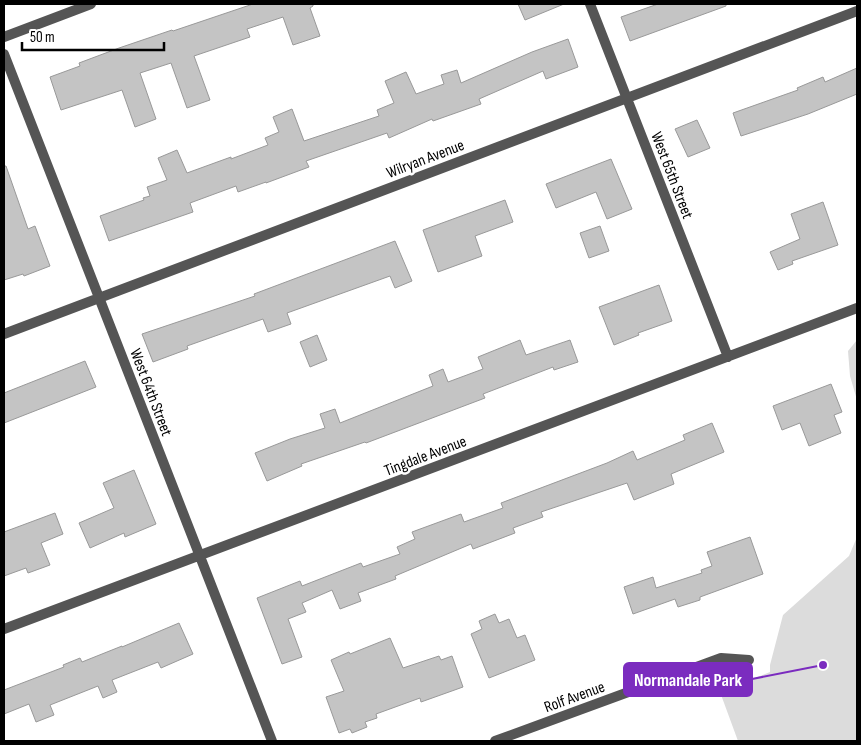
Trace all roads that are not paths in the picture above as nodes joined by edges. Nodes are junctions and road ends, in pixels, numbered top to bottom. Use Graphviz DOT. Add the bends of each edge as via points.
graph roads {
  1 [pos="92,4"];
  2 [pos="590,4"];
  3 [pos="857,10"];
  4 [pos="4,37"];
  5 [pos="4,54"];
  6 [pos="627,98"];
  7 [pos="99,298"];
  8 [pos="857,308"];
  9 [pos="4,334"];
  10 [pos="728,357"];
  11 [pos="199,556"];
  12 [pos="4,630"];
  13 [pos="749,660"];
  14 [pos="272,741"];
  15 [pos="495,741"];
  1 -- 4 [label="street"];
  2 -- 6 [label="street, West 65th Street"];
  3 -- 6 [label="street, Wilryan Avenue"];
  5 -- 7 [label="street, West 64th Street"];
  6 -- 7 [label="street, Wilryan Avenue"];
  6 -- 10 [label="street, West 65th Street"];
  7 -- 9 [label="street, Wilryan Avenue"];
  7 -- 11 [label="street, West 64th Street"];
  8 -- 10 [label="street, Tingdale Avenue"];
  10 -- 11 [label="street, Tingdale Avenue"];
  11 -- 12 [label="street, Tingdale Avenue"];
  11 -- 14 [label="street, West 64th Street"];
  13 -- 15 [label="street, Rolf Avenue" via="720,658"];
}
